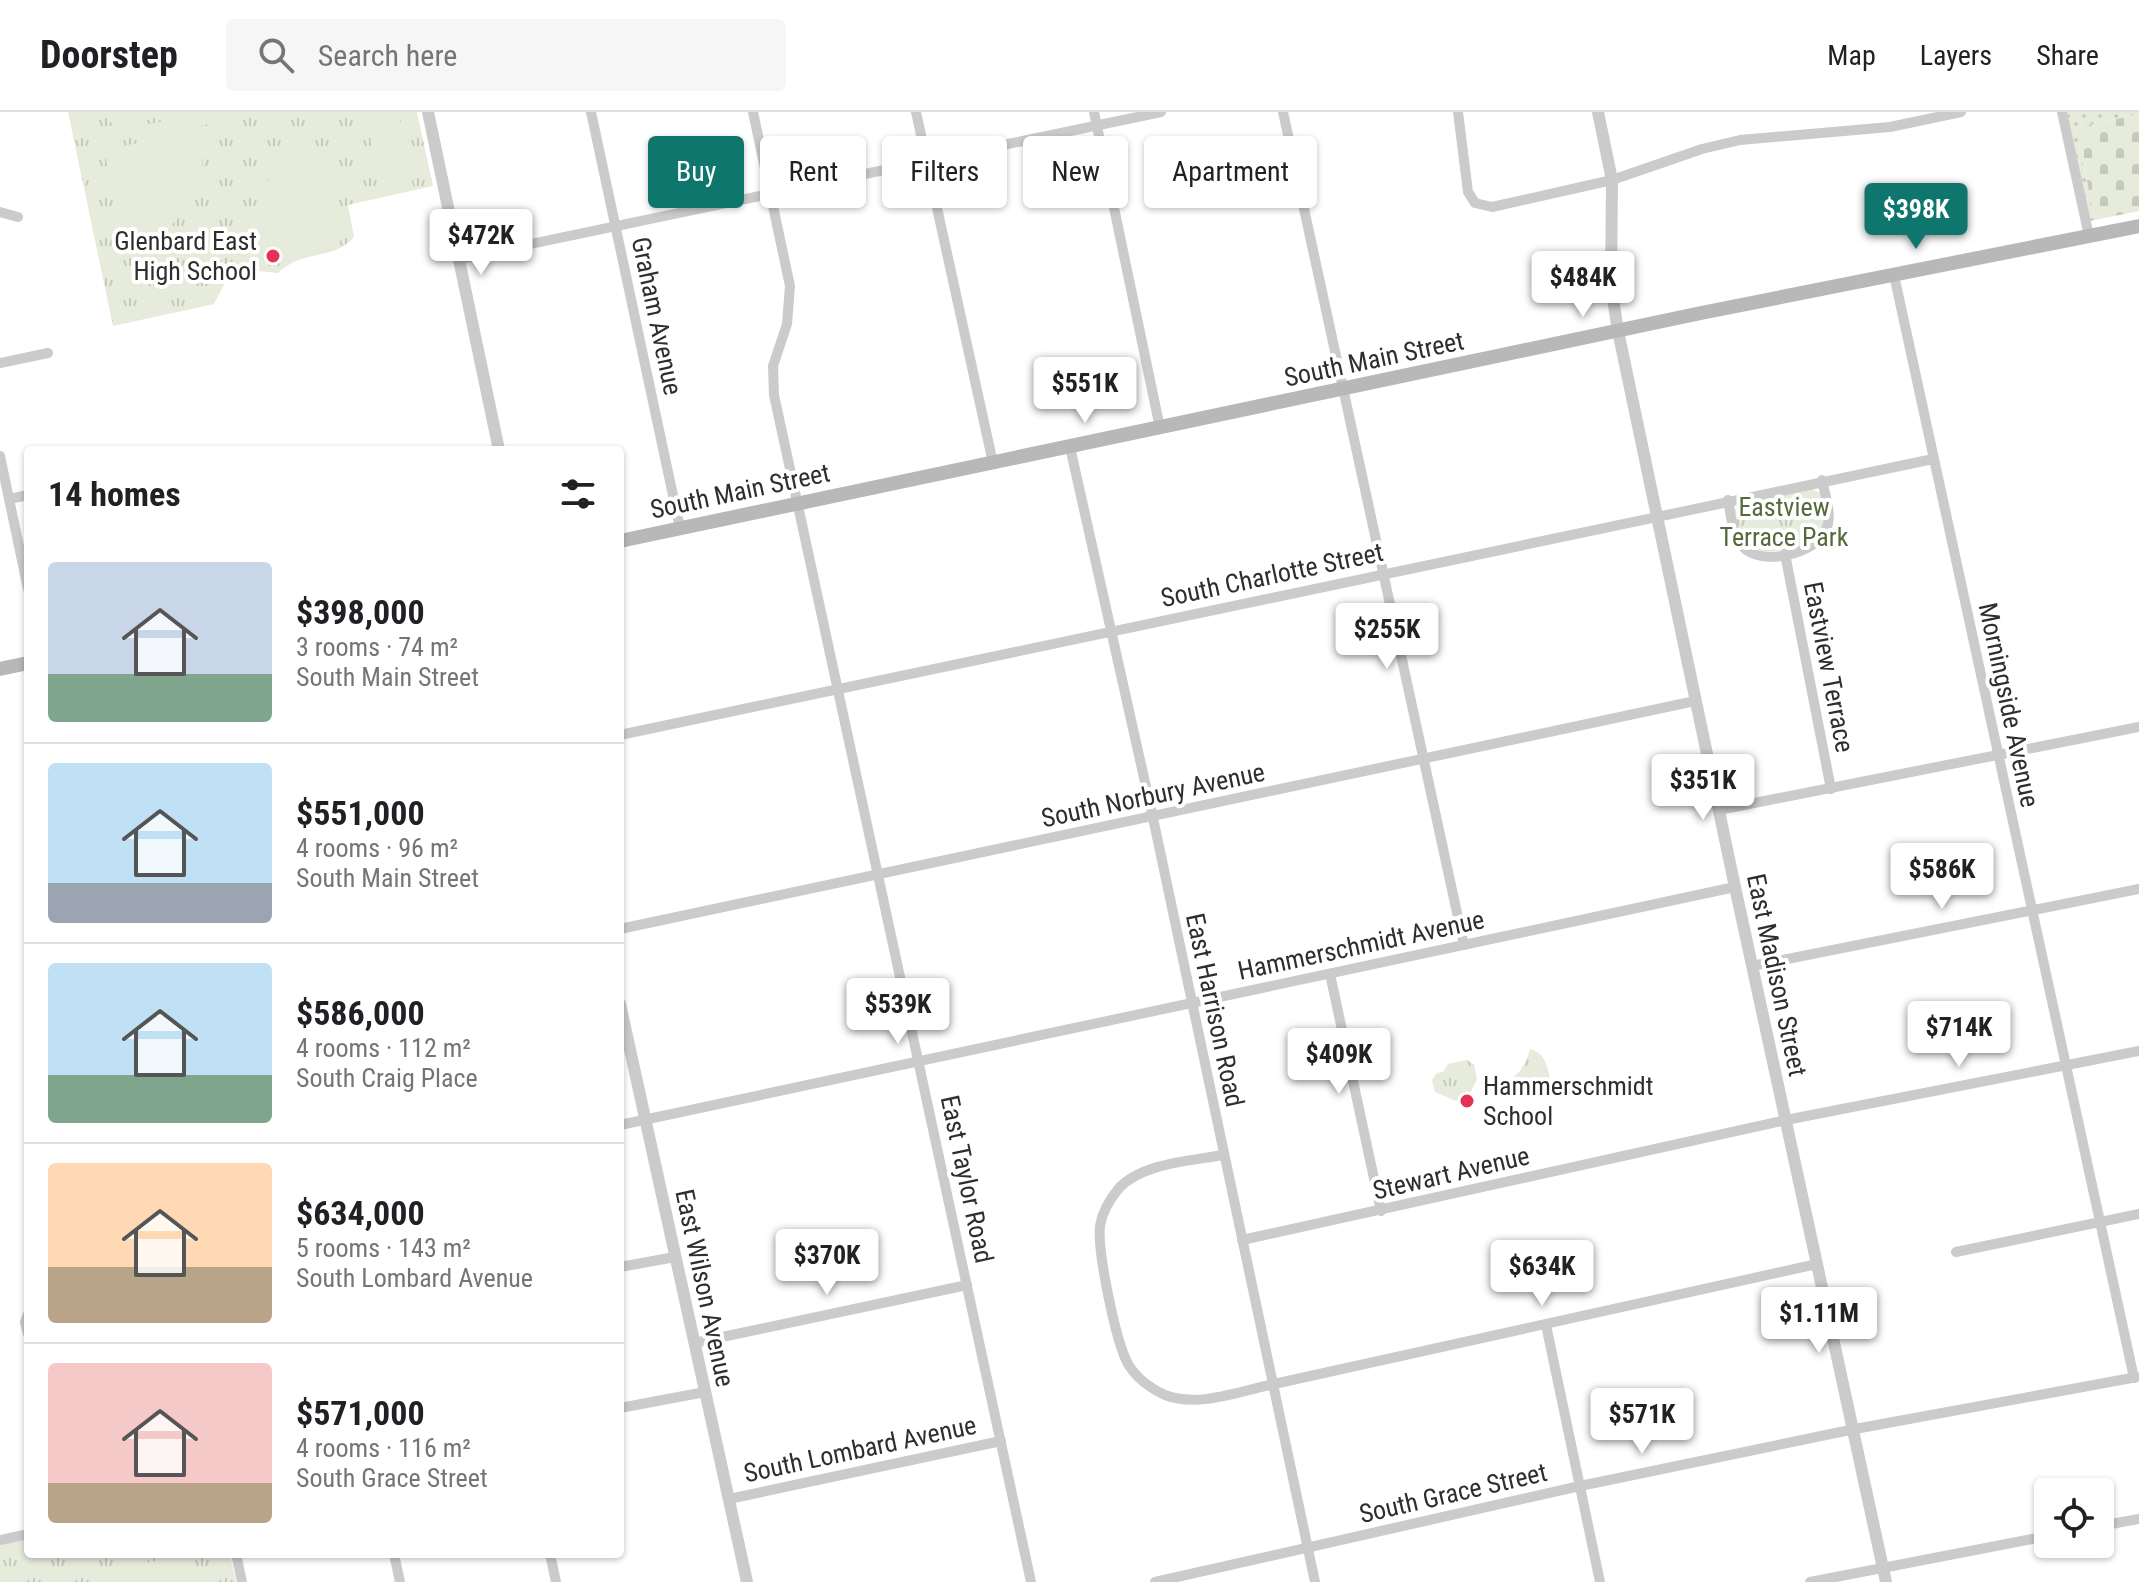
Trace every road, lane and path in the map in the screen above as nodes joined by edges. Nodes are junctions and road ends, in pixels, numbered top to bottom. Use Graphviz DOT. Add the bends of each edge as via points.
graph roads {
  1 [pos="428,112"];
  2 [pos="591,112"];
  3 [pos="753,112"];
  4 [pos="916,112"];
  5 [pos="1094,112"];
  6 [pos="1161,112"];
  7 [pos="1283,112"];
  8 [pos="1458,112"];
  9 [pos="1598,112"];
  10 [pos="1961,112"];
  11 [pos="2062,112"];
  12 [pos="1096,125"];
  13 [pos="921,136"];
  14 [pos="760,144"];
  15 [pos="1007,144"];
  16 [pos="1612,180"];
  17 [pos="760,196"];
  18 [pos="774,208"];
  19 [pos="937,208"];
  20 [pos="0,212"];
  21 [pos="18,217"];
  22 [pos="2139,226"];
  23 [pos="615,227"];
  24 [pos="2089,236"];
  25 [pos="459,259"];
  26 [pos="1894,275"];
  27 [pos="1618,331"];
  28 [pos="48,353"];
  29 [pos="0,363"];
  30 [pos="1344,390"];
  31 [pos="1160,428"];
  32 [pos="498,446"];
  33 [pos="1070,447"];
  34 [pos="0,456"];
  35 [pos="1933,459"];
  36 [pos="993,463"];
  37 [pos="1822,480"];
  38 [pos="24,496"];
  39 [pos="9,499"];
  40 [pos="1728,500"];
  41 [pos="798,504"];
  42 [pos="1656,515"];
  43 [pos="680,528"];
  44 [pos="624,540"];
  45 [pos="1785,554"];
  46 [pos="24,570"];
  47 [pos="1384,573"];
  48 [pos="1110,632"];
  49 [pos="24,664"];
  50 [pos="0,669"];
  51 [pos="837,689"];
  52 [pos="1695,701"];
  53 [pos="2139,727"];
  54 [pos="624,734"];
  55 [pos="1998,756"];
  56 [pos="1424,760"];
  57 [pos="1831,789"];
  58 [pos="1719,810"];
  59 [pos="1153,818"];
  60 [pos="879,875"];
  61 [pos="1735,887"];
  62 [pos="2139,889"];
  63 [pos="2032,911"];
  64 [pos="624,928"];
  65 [pos="1464,945"];
  66 [pos="1752,966"];
  67 [pos="1330,974"];
  68 [pos="1191,1004"];
  69 [pos="624,1023"];
  70 [pos="2139,1051"];
  71 [pos="919,1062"];
  72 [pos="2065,1066"];
  73 [pos="645,1120"];
  74 [pos="1786,1120"];
  75 [pos="624,1124"];
  76 [pos="1223,1155"];
  77 [pos="1381,1211"];
  78 [pos="2139,1214"];
  79 [pos="2098,1222"];
  80 [pos="1242,1240"];
  81 [pos="1956,1252"];
  82 [pos="675,1257"];
  83 [pos="1817,1264"];
  84 [pos="624,1266"];
  85 [pos="967,1285"];
  86 [pos="1546,1325"];
  87 [pos="694,1343"];
  88 [pos="2136,1377"];
  89 [pos="1274,1384"];
  90 [pos="705,1392"];
  91 [pos="624,1407"];
  92 [pos="1855,1429"];
  93 [pos="1001,1441"];
  94 [pos="1580,1486"];
  95 [pos="729,1499"];
  96 [pos="2139,1519"];
  97 [pos="2114,1523"];
  98 [pos="24,1535"];
  99 [pos="2034,1539"];
  100 [pos="0,1540"];
  101 [pos="1307,1549"];
  102 [pos="237,1558"];
  103 [pos="395,1558"];
  104 [pos="551,1558"];
  105 [pos="1883,1567"];
  106 [pos="242,1582"];
  107 [pos="400,1582"];
  108 [pos="556,1582"];
  109 [pos="747,1582"];
  110 [pos="1031,1582"];
  111 [pos="1155,1582"];
  112 [pos="1315,1582"];
  113 [pos="1600,1582"];
  114 [pos="1810,1582"];
  115 [pos="1886,1582"];
  1 -- 25 [label="street"];
  2 -- 23 [label="street, Graham Avenue"];
  3 -- 14 [label="street, East Taylor Road"];
  4 -- 13 [label="street"];
  5 -- 12 [label="street"];
  6 -- 12 [label="street"];
  7 -- 30 [label="street"];
  8 -- 16 [label="street" via="1466,187 1475,203 1492,207"];
  9 -- 16 [label="street, East Madison Street"];
  10 -- 16 [label="street" via="1890,127 1740,140"];
  11 -- 24 [label="street"];
  12 -- 15 [label="street"];
  12 -- 31 [label="street"];
  16 -- 27 [label="street, East Madison Street" via="1611,286"];
  17 -- 23 [label="street"];
  18 -- 41 [label="street, East Taylor Road" via="790,286 772,386"];
  19 -- 36 [label="street"];
  20 -- 21 [label="street"];
  22 -- 24 [label="main road, South Main Street"];
  23 -- 25 [label="street"];
  23 -- 43 [label="street, Graham Avenue"];
  24 -- 26 [label="main road, South Main Street"];
  25 -- 32 [label="street"];
  26 -- 27 [label="main road, South Main Street"];
  26 -- 35 [label="street, Morningside Avenue"];
  27 -- 30 [label="main road, South Main Street"];
  27 -- 42 [label="street, East Madison Street"];
  28 -- 29 [label="street"];
  30 -- 31 [label="main road, South Main Street"];
  30 -- 47 [label="street"];
  31 -- 33 [label="main road, South Main Street"];
  33 -- 36 [label="main road, South Main Street"];
  33 -- 48 [label="street, East Harrison Road"];
  34 -- 39 [label="street"];
  35 -- 37 [label="street, South Charlotte Street"];
  35 -- 55 [label="street, Morningside Avenue"];
  36 -- 41 [label="main road, South Main Street"];
  37 -- 40 [label="street, South Charlotte Street"];
  37 -- 45 [label="street, Eastview Terrace" via="1827,528 1808,548"];
  38 -- 39 [label="street"];
  39 -- 46 [label="street"];
  40 -- 42 [label="street, South Charlotte Street"];
  40 -- 45 [label="street, Eastview Terrace" via="1741,546 1759,556"];
  41 -- 43 [label="main road, South Main Street"];
  41 -- 51 [label="street, East Taylor Road"];
  42 -- 47 [label="street, South Charlotte Street"];
  42 -- 52 [label="street, East Madison Street"];
  43 -- 44 [label="main road, South Main Street"];
  45 -- 57 [label="street, Eastview Terrace"];
  47 -- 48 [label="street, South Charlotte Street"];
  47 -- 56 [label="street"];
  48 -- 51 [label="street, South Charlotte Street"];
  48 -- 59 [label="street, East Harrison Road"];
  49 -- 50 [label="main road"];
  51 -- 54 [label="street, South Charlotte Street"];
  51 -- 60 [label="street, East Taylor Road"];
  52 -- 56 [label="street, South Norbury Avenue"];
  52 -- 58 [label="street, East Madison Street"];
  53 -- 55 [label="street"];
  55 -- 57 [label="street"];
  55 -- 63 [label="street, Morningside Avenue"];
  56 -- 59 [label="street, South Norbury Avenue"];
  56 -- 65 [label="street"];
  57 -- 58 [label="street"];
  58 -- 61 [label="street, East Madison Street"];
  59 -- 60 [label="street, South Norbury Avenue"];
  59 -- 68 [label="street, East Harrison Road"];
  60 -- 64 [label="street, South Norbury Avenue"];
  60 -- 71 [label="street, East Taylor Road"];
  61 -- 65 [label="street, Hammerschmidt Avenue"];
  61 -- 66 [label="street, East Madison Street"];
  62 -- 63 [label="street"];
  63 -- 66 [label="street"];
  63 -- 72 [label="street, Morningside Avenue"];
  65 -- 67 [label="street, Hammerschmidt Avenue"];
  66 -- 74 [label="street, East Madison Street"];
  67 -- 68 [label="street, Hammerschmidt Avenue"];
  67 -- 77 [label="street"];
  68 -- 71 [label="street, Hammerschmidt Avenue"];
  68 -- 76 [label="street, East Harrison Road"];
  69 -- 73 [label="street, East Wilson Avenue"];
  70 -- 72 [label="street, Stewart Avenue"];
  71 -- 73 [label="street, Hammerschmidt Avenue"];
  71 -- 85 [label="street, East Taylor Road"];
  72 -- 74 [label="street, Stewart Avenue"];
  72 -- 79 [label="street, Morningside Avenue"];
  73 -- 75 [label="street, Hammerschmidt Avenue"];
  73 -- 82 [label="street, East Wilson Avenue"];
  74 -- 77 [label="street, Stewart Avenue"];
  74 -- 83 [label="street, East Madison Street"];
  76 -- 80 [label="street, East Harrison Road"];
  76 -- 89 [label="street" via="1143,1172 1110,1200 1102,1219 1100,1249 1120,1344 1135,1374 1171,1397 1200,1399"];
  77 -- 80 [label="street, Stewart Avenue"];
  78 -- 79 [label="street"];
  79 -- 81 [label="street"];
  79 -- 88 [label="street, Morningside Avenue"];
  80 -- 89 [label="street, East Harrison Road"];
  82 -- 84 [label="street"];
  82 -- 87 [label="street, East Wilson Avenue"];
  83 -- 86 [label="street"];
  83 -- 92 [label="street, East Madison Street"];
  85 -- 87 [label="street"];
  85 -- 93 [label="street, East Taylor Road"];
  86 -- 89 [label="street"];
  86 -- 94 [label="street"];
  87 -- 90 [label="street, East Wilson Avenue"];
  88 -- 92 [label="street, South Grace Street"];
  89 -- 101 [label="street, East Harrison Road"];
  90 -- 91 [label="street"];
  90 -- 95 [label="street, East Wilson Avenue"];
  92 -- 94 [label="street, South Grace Street"];
  92 -- 105 [label="street, East Madison Street"];
  93 -- 95 [label="street, South Lombard Avenue"];
  93 -- 110 [label="street, East Taylor Road"];
  94 -- 101 [label="street, South Grace Street"];
  94 -- 113 [label="street"];
  95 -- 109 [label="street, East Wilson Avenue"];
  96 -- 97 [label="street"];
  98 -- 100 [label="street"];
  99 -- 105 [label="street"];
  101 -- 111 [label="street, South Grace Street"];
  101 -- 112 [label="street, East Harrison Road"];
  102 -- 106 [label="street"];
  103 -- 107 [label="street"];
  104 -- 108 [label="street"];
  105 -- 114 [label="street"];
  105 -- 115 [label="street, East Madison Street"];
}
